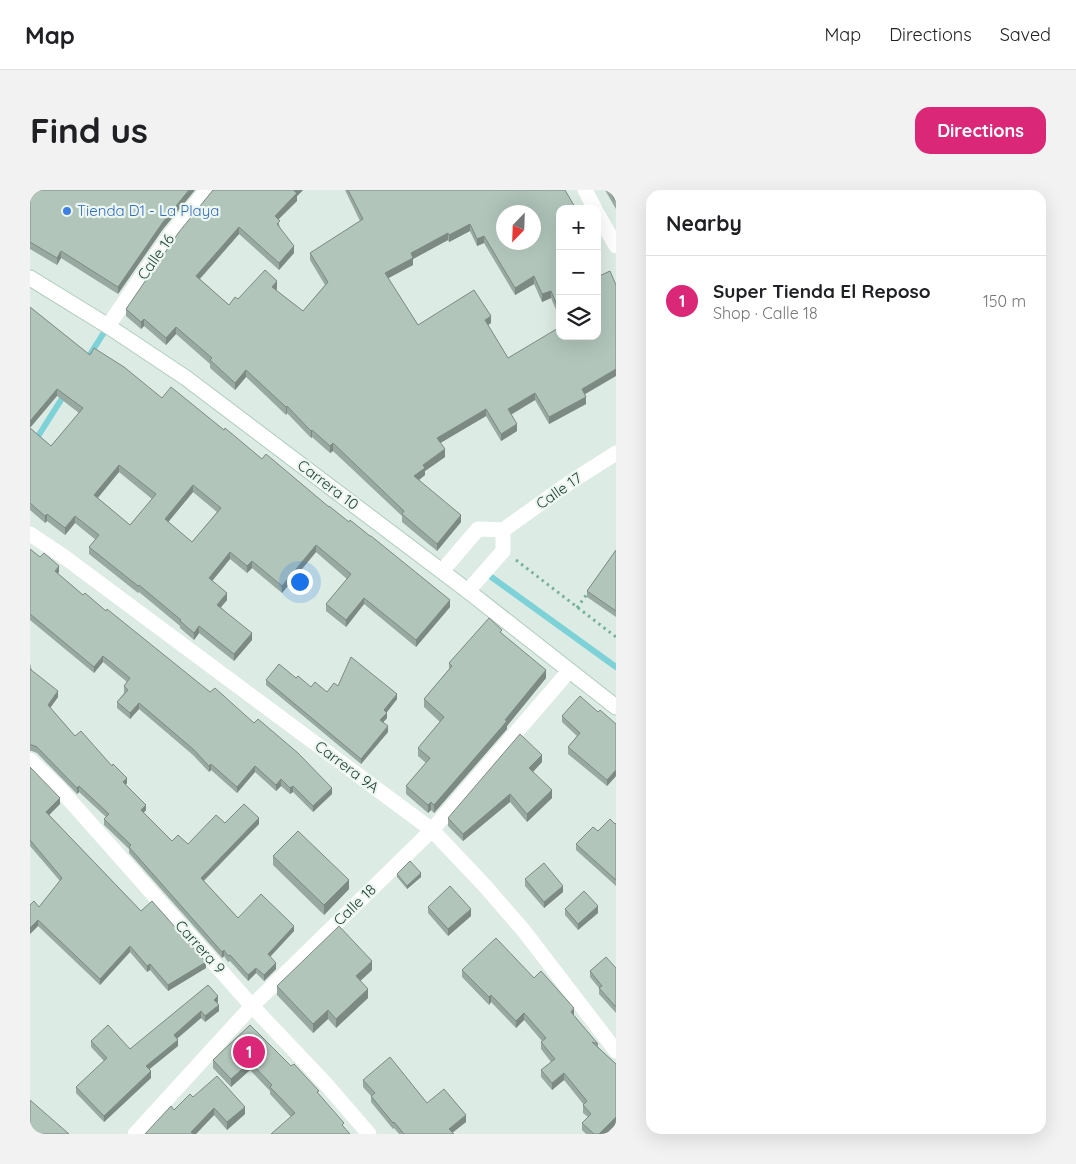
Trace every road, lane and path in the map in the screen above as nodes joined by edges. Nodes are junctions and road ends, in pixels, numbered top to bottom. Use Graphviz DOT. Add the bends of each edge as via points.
graph roads {
  1 [pos="207,190"];
  2 [pos="585,190"];
  3 [pos="593,205"];
  4 [pos="601,220"];
  5 [pos="616,246"];
  6 [pos="30,278"];
  7 [pos="108,326"];
  8 [pos="616,453"];
  9 [pos="502,530"];
  10 [pos="30,534"];
  11 [pos="503,551"];
  12 [pos="442,571"];
  13 [pos="594,584"];
  14 [pos="468,591"];
  15 [pos="577,608"];
  16 [pos="616,638"];
  17 [pos="570,670"];
  18 [pos="616,707"];
  19 [pos="30,760"];
  20 [pos="432,830"];
  21 [pos="252,1006"];
  22 [pos="616,1051"];
  23 [pos="135,1134"];
  24 [pos="369,1134"];
  1 -- 7 [label="street, Calle 16" via="171,234"];
  2 -- 3 [label="street"];
  4 -- 5 [label="street"];
  6 -- 7 [label="street, Carrera 10"];
  7 -- 12 [label="street, Carrera 10" via="186,378"];
  8 -- 9 [label="street, Calle 17"];
  9 -- 11 [label="street"];
  9 -- 12 [label="street" via="478,529"];
  10 -- 20 [label="street, Carrera 9A"];
  11 -- 14 [label="street"];
  11 -- 15 [label="path"];
  12 -- 14 [label="street, Carrera 10"];
  13 -- 15 [label="path"];
  14 -- 17 [label="street, Carrera 10"];
  15 -- 16 [label="path"];
  17 -- 18 [label="street, Carrera 10"];
  17 -- 20 [label="street, Calle 18"];
  19 -- 21 [label="street, Carrera 9" via="59,788"];
  20 -- 21 [label="street, Calle 18"];
  20 -- 22 [label="street, Carrera 9A" via="524,931"];
  21 -- 23 [label="street, Calle 18"];
  21 -- 24 [label="street, Carrera 9"];
}
